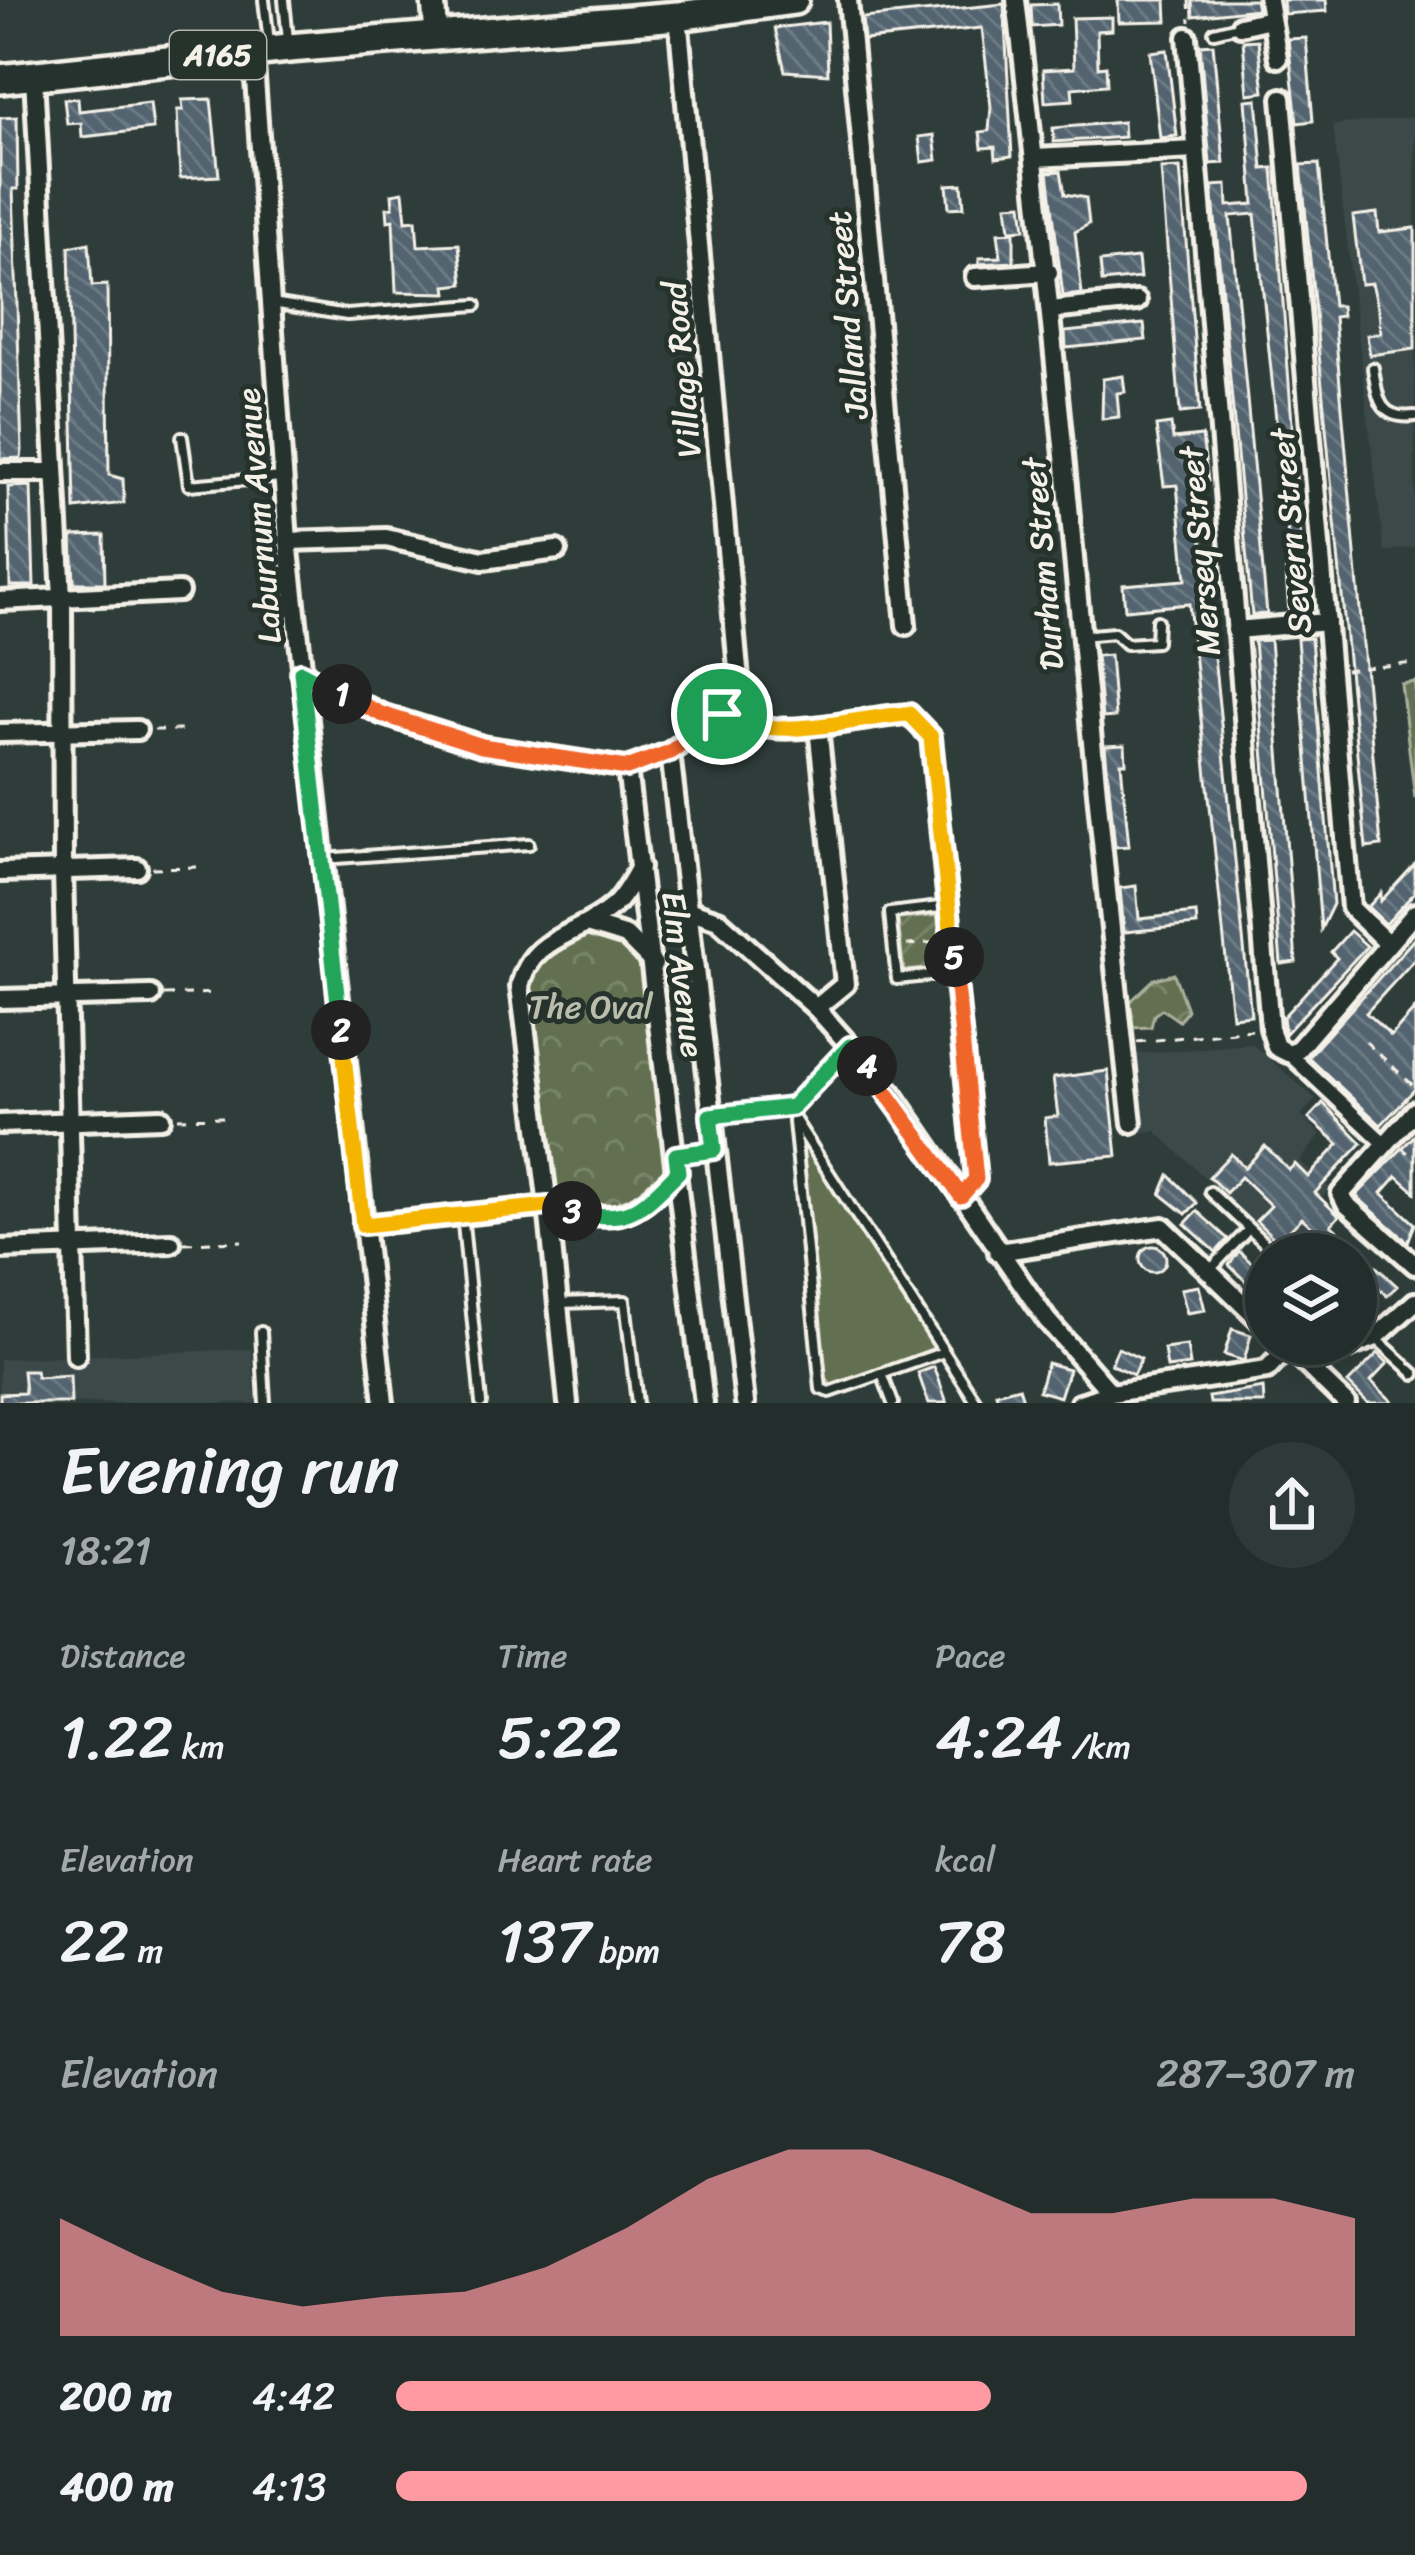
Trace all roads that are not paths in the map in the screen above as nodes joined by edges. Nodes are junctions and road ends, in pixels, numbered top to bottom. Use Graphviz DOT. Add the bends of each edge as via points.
graph roads {
  1 [pos="264,0"];
  2 [pos="284,0"];
  3 [pos="434,0"];
  4 [pos="794,0"];
  5 [pos="848,0"];
  6 [pos="1016,0"];
  7 [pos="1269,9"];
  8 [pos="678,16"];
  9 [pos="1240,26"];
  10 [pos="1214,32"];
  11 [pos="436,34"];
  12 [pos="1187,37"];
  13 [pos="271,50"];
  14 [pos="1278,58"];
  15 [pos="34,76"];
  16 [pos="0,79"];
  17 [pos="1282,98"];
  18 [pos="1196,150"];
  19 [pos="1035,158"];
  20 [pos="1049,272"];
  21 [pos="975,277"];
  22 [pos="1137,301"];
  23 [pos="271,303"];
  24 [pos="476,305"];
  25 [pos="1051,310"];
  26 [pos="1373,368"];
  27 [pos="1415,416"];
  28 [pos="182,436"];
  29 [pos="0,472"];
  30 [pos="52,472"];
  31 [pos="283,477"];
  32 [pos="288,542"];
  33 [pos="556,550"];
  34 [pos="179,592"];
  35 [pos="62,598"];
  36 [pos="0,601"];
  37 [pos="1157,621"];
  38 [pos="1327,622"];
  39 [pos="906,625"];
  40 [pos="1236,630"];
  41 [pos="1078,637"];
  42 [pos="301,672"];
  43 [pos="722,714"];
  44 [pos="818,727"];
  45 [pos="137,730"];
  46 [pos="0,733"];
  47 [pos="62,733"];
  48 [pos="670,752"];
  49 [pos="627,768"];
  50 [pos="529,844"];
  51 [pos="322,859"];
  52 [pos="640,867"];
  53 [pos="136,868"];
  54 [pos="0,872"];
  55 [pos="63,872"];
  56 [pos="950,906"];
  57 [pos="686,909"];
  58 [pos="1415,913"];
  59 [pos="587,924"];
  60 [pos="1388,944"];
  61 [pos="655,965"];
  62 [pos="956,973"];
  63 [pos="152,995"];
  64 [pos="68,999"];
  65 [pos="0,1000"];
  66 [pos="816,1008"];
  67 [pos="850,1046"];
  68 [pos="1293,1051"];
  69 [pos="1415,1111"];
  70 [pos="793,1112"];
  71 [pos="710,1116"];
  72 [pos="161,1118"];
  73 [pos="71,1123"];
  74 [pos="0,1124"];
  75 [pos="1132,1124"];
  76 [pos="1385,1144"];
  77 [pos="714,1150"];
  78 [pos="677,1164"];
  79 [pos="1210,1192"];
  80 [pos="961,1196"];
  81 [pos="548,1206"];
  82 [pos="462,1214"];
  83 [pos="363,1225"];
  84 [pos="1249,1229"];
  85 [pos="1253,1233"];
  86 [pos="171,1243"];
  87 [pos="74,1246"];
  88 [pos="0,1249"];
  89 [pos="998,1252"];
  90 [pos="1415,1265"];
  91 [pos="1209,1271"];
  92 [pos="1415,1302"];
  93 [pos="558,1304"];
  94 [pos="1245,1306"];
  95 [pos="261,1333"];
  96 [pos="1377,1336"];
  97 [pos="1377,1338"];
  98 [pos="944,1352"];
  99 [pos="76,1356"];
  100 [pos="1271,1365"];
  101 [pos="1308,1365"];
  102 [pos="1318,1365"];
  103 [pos="1313,1370"];
  104 [pos="882,1374"];
  105 [pos="1415,1374"];
  106 [pos="823,1390"];
  107 [pos="1112,1393"];
  108 [pos="1166,1394"];
  109 [pos="265,1403"];
  110 [pos="384,1403"];
  111 [pos="481,1403"];
  112 [pos="568,1403"];
  113 [pos="637,1403"];
  114 [pos="704,1403"];
  115 [pos="745,1403"];
  116 [pos="824,1403"];
  117 [pos="893,1403"];
  118 [pos="977,1403"];
  119 [pos="1080,1403"];
  120 [pos="1346,1403"];
  1 -- 13 [label="lane"];
  2 -- 13 [label="lane"];
  3 -- 11 [label="street"];
  4 -- 8 [label="highway, A165"];
  5 -- 39 [label="street, Jalland Street"];
  6 -- 19 [label="street, Durham Street"];
  7 -- 9 [label="street"];
  7 -- 14 [label="street"];
  8 -- 11 [label="highway, A165"];
  8 -- 43 [label="street, Village Road" via="739,680"];
  9 -- 10 [label="lane"];
  11 -- 13 [label="highway, A165"];
  12 -- 18 [label="street, Mersey Street"];
  13 -- 15 [label="highway, A165"];
  13 -- 23 [label="street, Laburnum Avenue"];
  15 -- 16 [label="highway, A165"];
  15 -- 30 [label="street"];
  17 -- 38 [label="street, Severn Street"];
  18 -- 19 [label="street"];
  18 -- 40 [label="street, Mersey Street"];
  19 -- 20 [label="street, Durham Street"];
  20 -- 21 [label="street"];
  20 -- 25 [label="street, Durham Street"];
  22 -- 25 [label="street"];
  23 -- 24 [label="lane" via="347,315"];
  23 -- 31 [label="street, Laburnum Avenue"];
  25 -- 41 [label="street, Durham Street"];
  26 -- 27 [label="lane" via="1384,412"];
  28 -- 31 [label="lane" via="189,485"];
  29 -- 30 [label="street"];
  30 -- 35 [label="street"];
  31 -- 32 [label="street, Laburnum Avenue"];
  32 -- 33 [label="street" via="386,538 483,560"];
  32 -- 42 [label="street, Laburnum Avenue"];
  34 -- 35 [label="street"];
  35 -- 36 [label="street"];
  35 -- 47 [label="street"];
  37 -- 41 [label="lane" via="1156,642 1126,644 1114,633"];
  38 -- 40 [label="street"];
  38 -- 60 [label="street, Severn Street" via="1352,908"];
  40 -- 68 [label="street, Mersey Street" via="1270,1028 1276,1047"];
  41 -- 75 [label="street, Durham Street"];
  42 -- 49 [label="street" via="381,714 482,746"];
  42 -- 51 [label="street, Laburnum Avenue"];
  43 -- 44 [label="street" via="754,727"];
  43 -- 48 [label="street"];
  44 -- 56 [label="street" via="909,714 931,737"];
  44 -- 66 [label="street" via="845,984"];
  45 -- 47 [label="street"];
  46 -- 47 [label="street"];
  47 -- 55 [label="street"];
  48 -- 49 [label="street"];
  48 -- 57 [label="street, Elm Avenue"];
  49 -- 52 [label="street, Elm Avenue"];
  50 -- 51 [label="lane"];
  51 -- 83 [label="street, Laburnum Avenue"];
  52 -- 59 [label="street" via="616,904"];
  52 -- 61 [label="street, Elm Avenue"];
  53 -- 55 [label="street"];
  54 -- 55 [label="street"];
  55 -- 64 [label="street"];
  56 -- 62 [label="street"];
  56 -- 62 [label="lane" via="890,913 897,979"];
  57 -- 66 [label="street" via="718,920"];
  57 -- 71 [label="street, Elm Avenue"];
  58 -- 60 [label="street"];
  59 -- 61 [label="street" via="626,936"];
  59 -- 81 [label="street" via="549,939 525,964 520,986"];
  60 -- 68 [label="street"];
  61 -- 78 [label="street, Elm Avenue"];
  62 -- 80 [label="street" via="976,1179"];
  63 -- 64 [label="street"];
  64 -- 65 [label="street"];
  64 -- 73 [label="street"];
  66 -- 67 [label="street"];
  67 -- 70 [label="lane"];
  67 -- 80 [label="street"];
  68 -- 76 [label="street"];
  69 -- 76 [label="street"];
  70 -- 71 [label="lane"];
  70 -- 98 [label="lane"];
  70 -- 106 [label="lane"];
  71 -- 77 [label="street, Elm Avenue"];
  72 -- 73 [label="street"];
  73 -- 74 [label="street"];
  73 -- 87 [label="street"];
  76 -- 90 [label="street" via="1342,1194"];
  77 -- 78 [label="lane"];
  77 -- 115 [label="street, Elm Avenue"];
  78 -- 81 [label="street" via="640,1210 608,1220"];
  78 -- 114 [label="street, Elm Avenue"];
  79 -- 84 [label="lane"];
  80 -- 89 [label="street"];
  81 -- 82 [label="street"];
  81 -- 93 [label="street"];
  82 -- 83 [label="street"];
  82 -- 111 [label="lane"];
  83 -- 110 [label="street, Laburnum Avenue"];
  84 -- 85 [label="lane"];
  84 -- 91 [label="lane"];
  86 -- 87 [label="street"];
  87 -- 88 [label="street"];
  87 -- 99 [label="street"];
  89 -- 91 [label="street" via="1163,1227"];
  89 -- 107 [label="street"];
  91 -- 94 [label="street"];
  92 -- 96 [label="street"];
  93 -- 112 [label="street"];
  93 -- 113 [label="lane" via="625,1301"];
  95 -- 109 [label="lane"];
  97 -- 105 [label="lane"];
  98 -- 104 [label="lane"];
  98 -- 118 [label="lane"];
  100 -- 108 [label="street"];
  101 -- 103 [label="street"];
  102 -- 103 [label="street"];
  103 -- 120 [label="street"];
  104 -- 106 [label="lane"];
  104 -- 117 [label="lane"];
  106 -- 116 [label="lane"];
  107 -- 108 [label="street"];
  107 -- 119 [label="street"];
}
